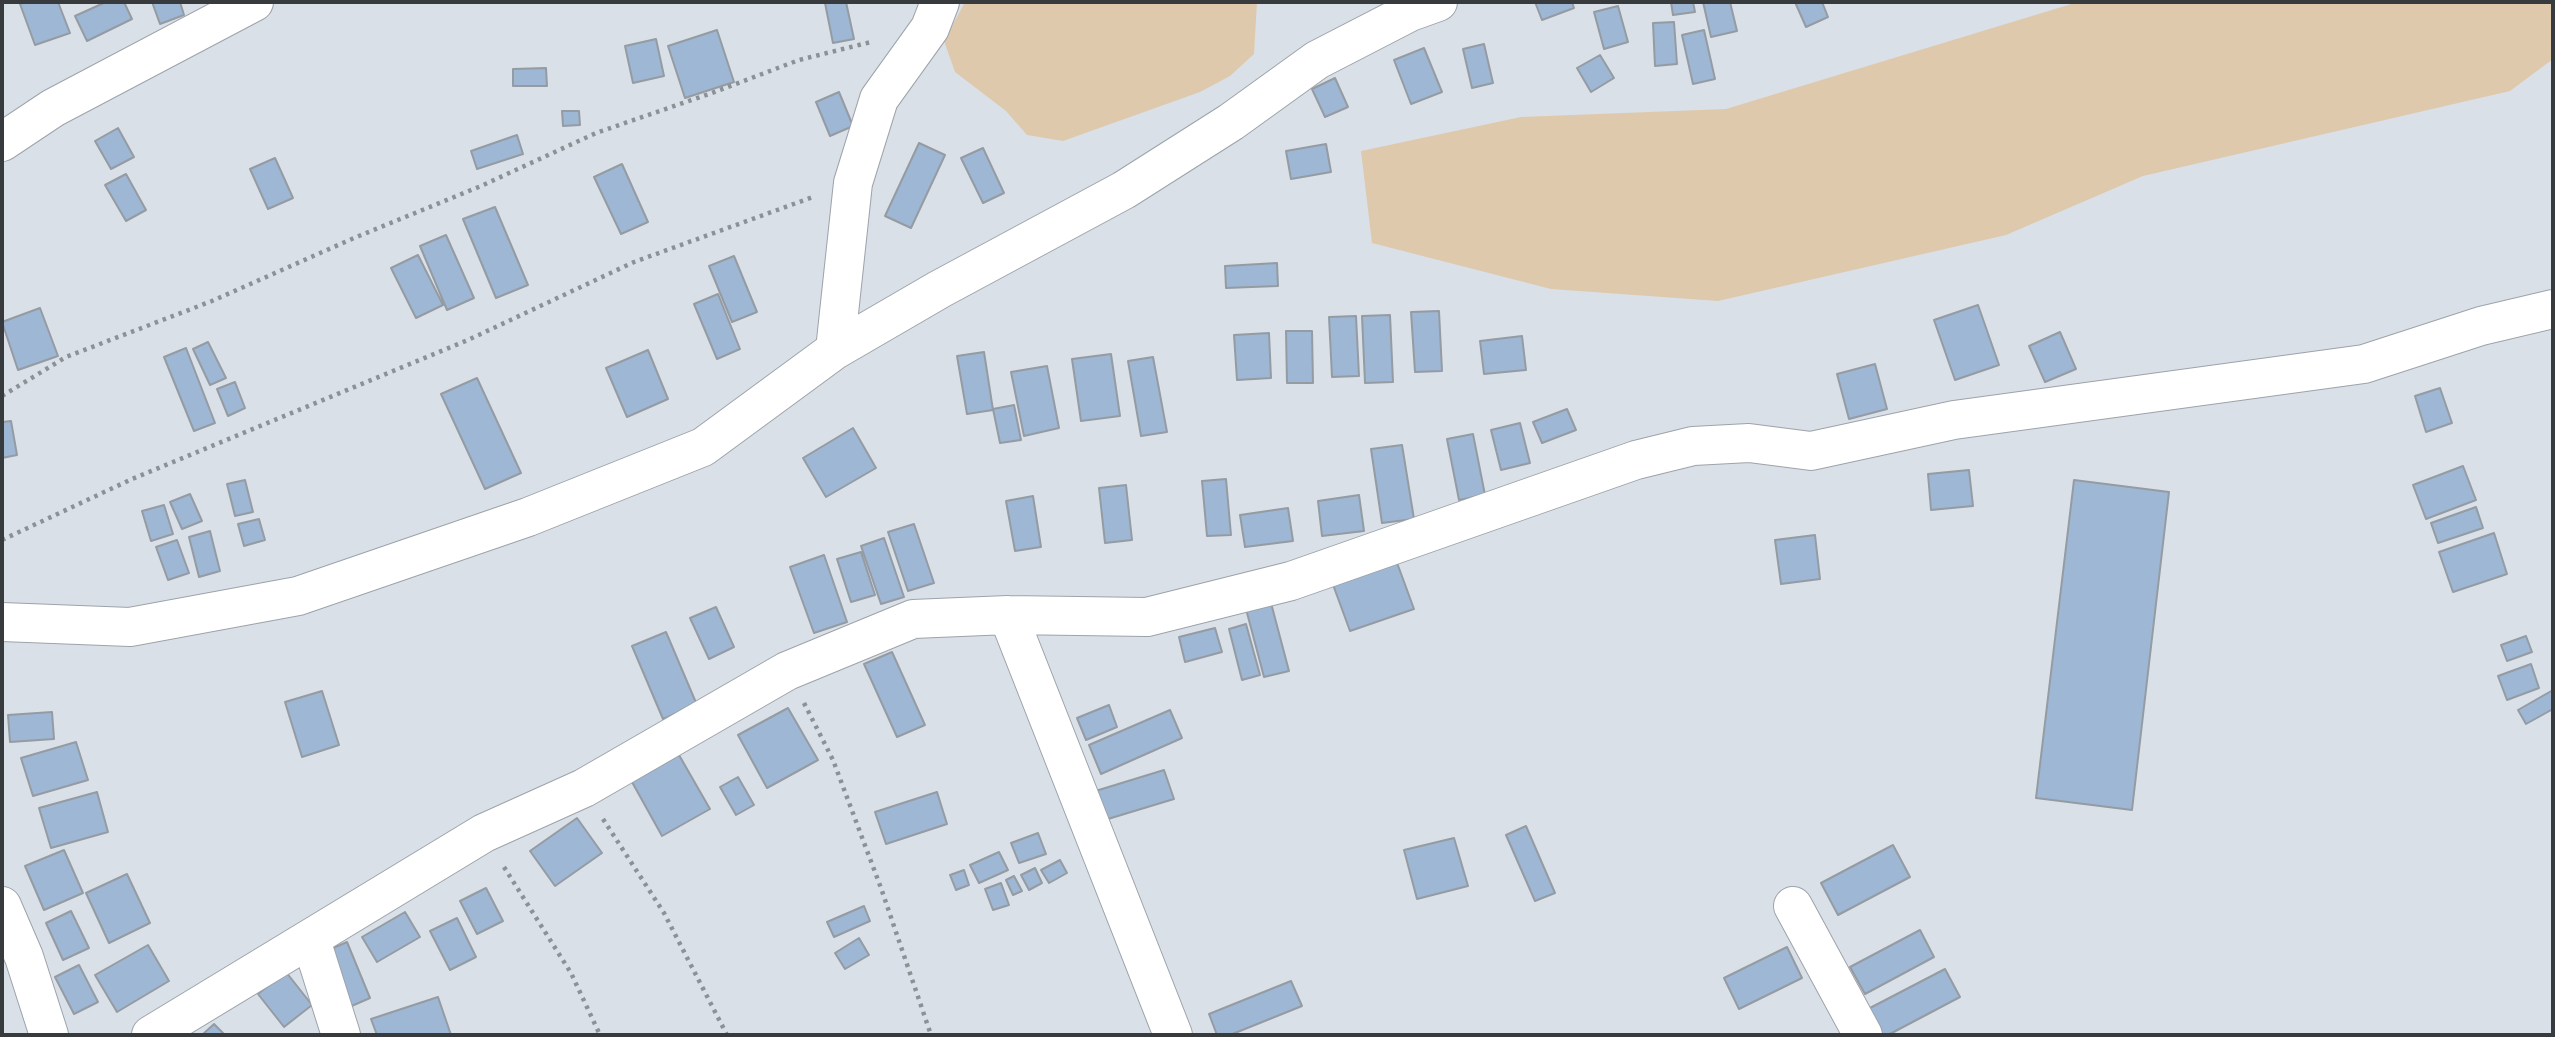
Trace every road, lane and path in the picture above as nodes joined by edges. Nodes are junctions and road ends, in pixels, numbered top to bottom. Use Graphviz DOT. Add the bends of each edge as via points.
graph roads {
  1 [pos="254,2"];
  2 [pos="1438,2"];
  3 [pos="935,15"];
  4 [pos="2,142"];
  5 [pos="852,183"];
  6 [pos="2553,309"];
  7 [pos="835,350"];
  8 [pos="2,396"];
  9 [pos="2,540"];
  10 [pos="1008,615"];
  11 [pos="2,622"];
  12 [pos="787,671"];
  13 [pos="584,788"];
  14 [pos="484,833"];
  15 [pos="2,906"];
  16 [pos="1793,906"];
  17 [pos="311,940"];
  18 [pos="13,963"];
  19 [pos="49,1035"];
  20 [pos="151,1035"];
  21 [pos="341,1035"];
  22 [pos="600,1035"];
  23 [pos="727,1035"];
  24 [pos="930,1035"];
  25 [pos="1173,1035"];
  26 [pos="1863,1035"];
  1 -- 4 [label="street" via="53,108"];
  2 -- 7 [label="street" via="1317,60 1124,190"];
  3 -- 5 [label="street" via="879,99"];
  3 -- 8 [label="path" via="596,134 212,302 66,357"];
  5 -- 7 [label="street"];
  5 -- 9 [label="path" via="634,262 468,340 132,479"];
  6 -- 10 [label="street" via="2481,326 2364,364 1954,421 1811,451 1749,443 1693,446 1636,460 1291,581 1160,614"];
  7 -- 11 [label="street" via="703,447 528,517 298,596 130,627"];
  10 -- 12 [label="street" via="913,619"];
  10 -- 25 [label="street"];
  12 -- 13 [label="street"];
  12 -- 24 [label="path" via="833,760"];
  13 -- 14 [label="street"];
  13 -- 23 [label="path" via="664,913"];
  14 -- 17 [label="street"];
  14 -- 22 [label="path" via="571,973"];
  15 -- 18 [label="street"];
  16 -- 26 [label="street"];
  17 -- 20 [label="street"];
  17 -- 21 [label="street"];
  18 -- 19 [label="street"];
}
